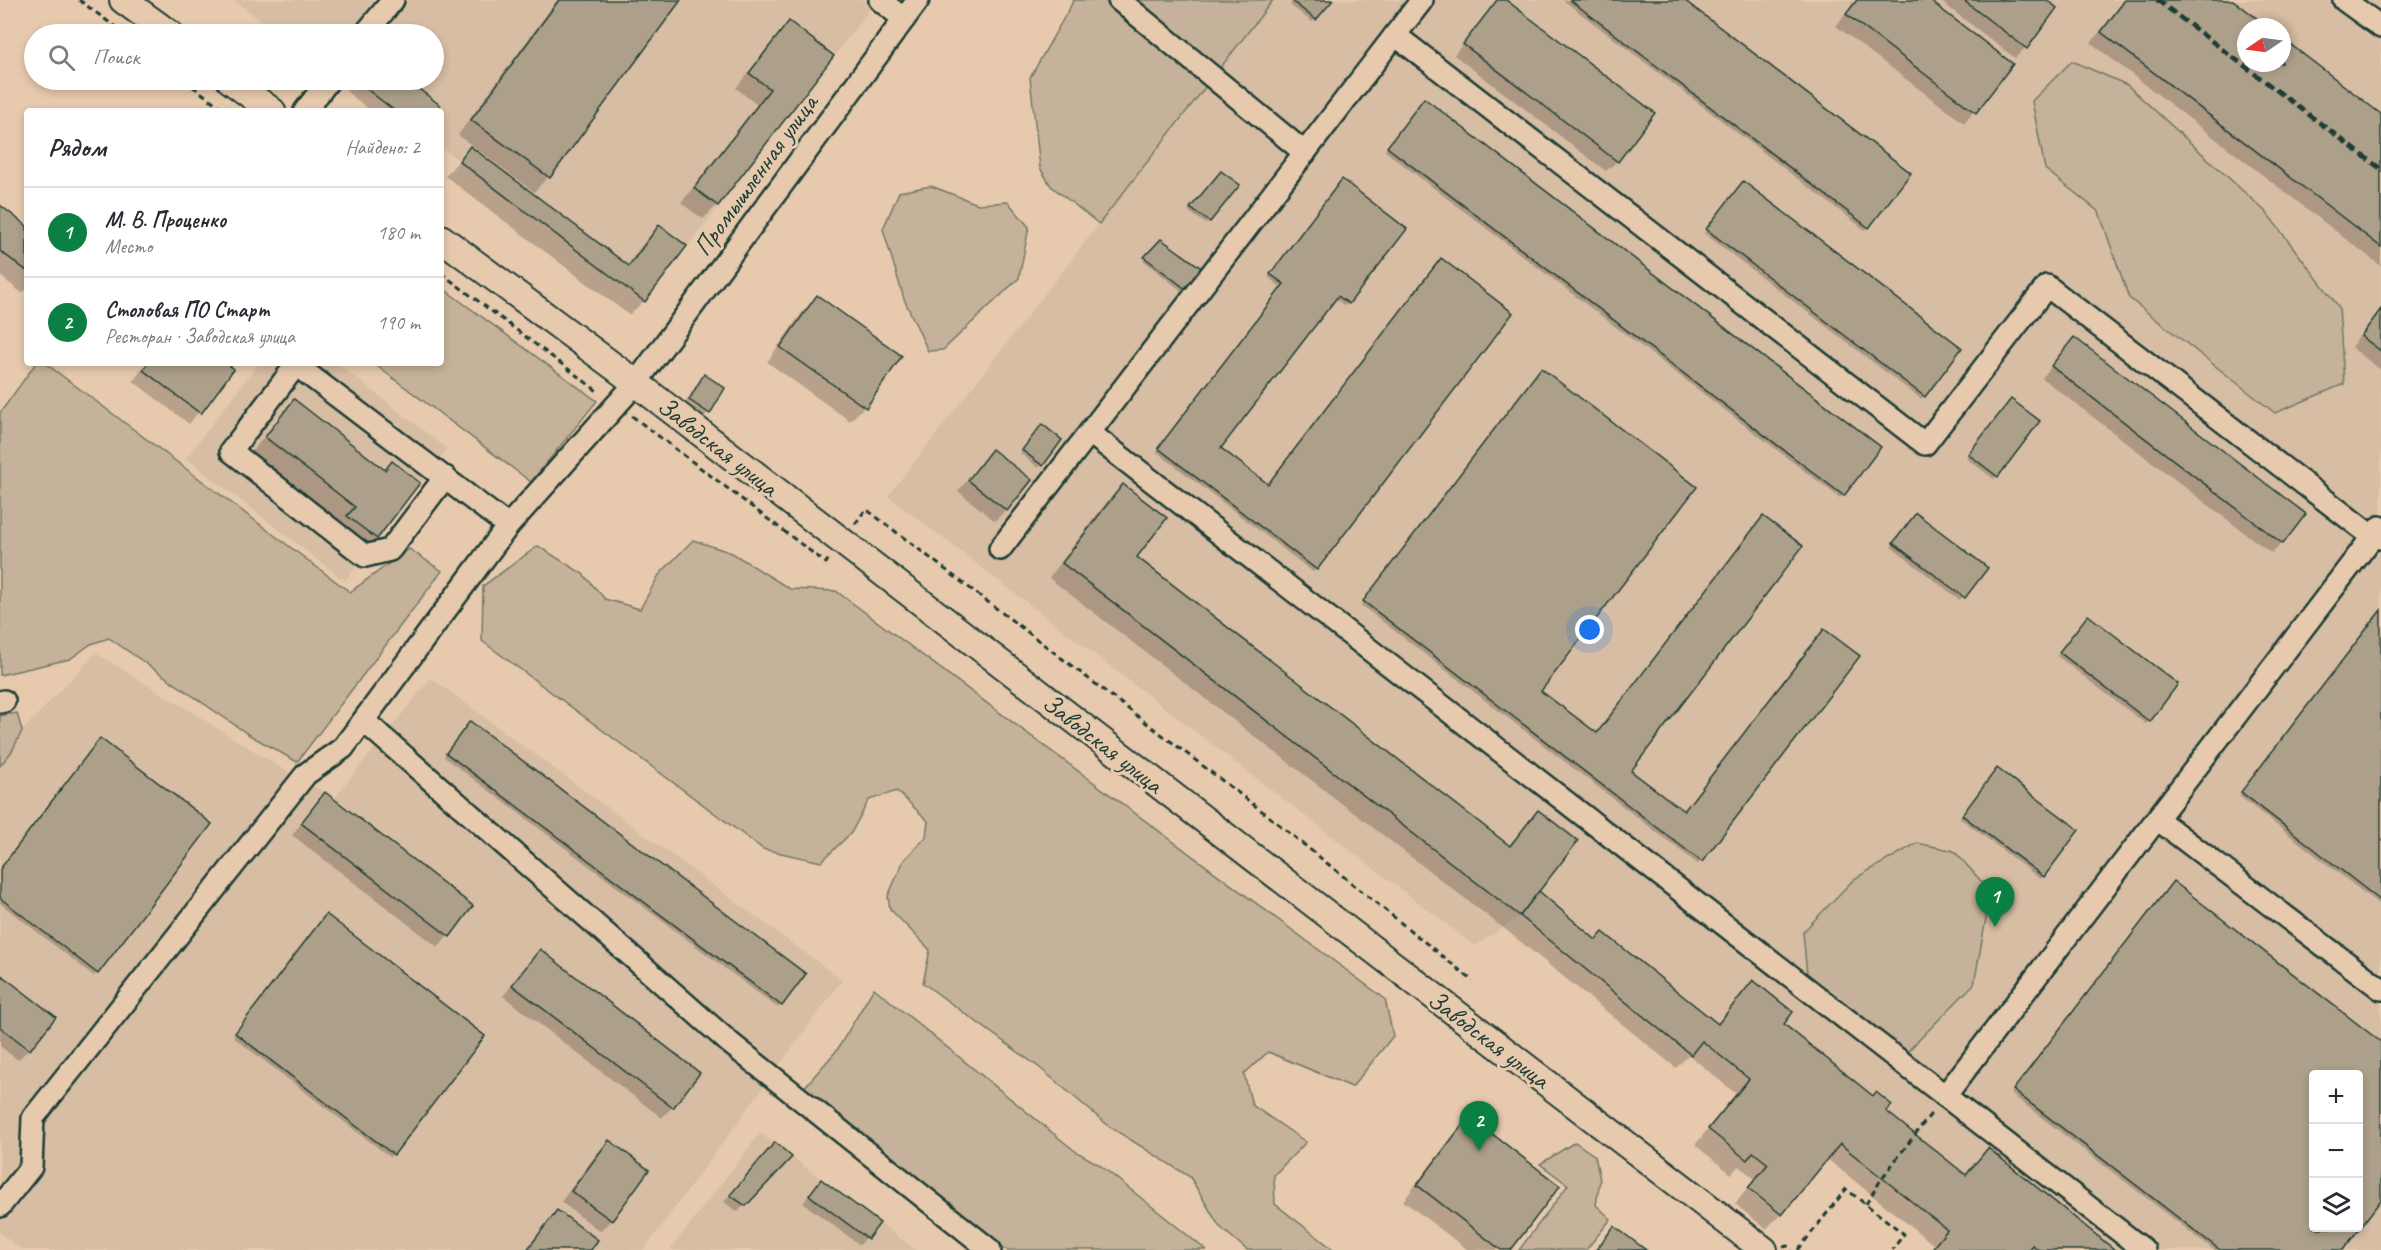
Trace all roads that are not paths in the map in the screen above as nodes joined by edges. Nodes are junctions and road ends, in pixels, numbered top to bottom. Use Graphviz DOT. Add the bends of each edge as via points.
graph roads {
  1 [pos="123,0"];
  2 [pos="393,0"];
  3 [pos="880,0"];
  4 [pos="918,0"];
  5 [pos="1119,0"];
  6 [pos="1422,0"];
  7 [pos="2344,0"];
  8 [pos="904,19"];
  9 [pos="156,24"];
  10 [pos="373,24"];
  11 [pos="2381,27"];
  12 [pos="1395,35"];
  13 [pos="244,90"];
  14 [pos="321,90"];
  15 [pos="268,108"];
  16 [pos="307,108"];
  17 [pos="1305,153"];
  18 [pos="444,240"];
  19 [pos="296,366"];
  20 [pos="298,366"];
  21 [pos="636,383"];
  22 [pos="1090,433"];
  23 [pos="445,477"];
  24 [pos="508,525"];
  25 [pos="2378,534"];
  26 [pos="1000,549"];
  27 [pos="364,721"];
  28 [pos="2157,819"];
  29 [pos="2381,990"];
  30 [pos="1945,1096"];
  31 [pos="0,1206"];
  32 [pos="990,1250"];
  33 [pos="1764,1250"];
  34 [pos="2144,1250"];
  1 -- 9 [label="main road"];
  2 -- 10 [label="street"];
  3 -- 8 [label="street"];
  4 -- 8 [label="street, Промышленная улица"];
  5 -- 17 [label="street"];
  6 -- 12 [label="street"];
  7 -- 11 [label="street"];
  8 -- 21 [label="street, Промышленная улица"];
  12 -- 17 [label="street"];
  12 -- 25 [label="street" via="1925,444 2047,286"];
  13 -- 15 [label="main road"];
  14 -- 16 [label="street"];
  17 -- 22 [label="street"];
  18 -- 21 [label="main road, Заводская улица"];
  19 -- 23 [label="street" via="231,451 365,556 390,550"];
  20 -- 23 [label="street"];
  21 -- 24 [label="street, Промышленная улица"];
  21 -- 33 [label="main road, Заводская улица"];
  22 -- 26 [label="street"];
  22 -- 30 [label="street"];
  23 -- 24 [label="street"];
  24 -- 27 [label="street, Промышленная улица"];
  25 -- 28 [label="street"];
  27 -- 31 [label="street, Промышленная улица" via="343,748 306,774 33,1118 31,1167"];
  27 -- 32 [label="street" via="730,1043"];
  28 -- 29 [label="street"];
  28 -- 30 [label="street"];
  30 -- 34 [label="street"];
}
